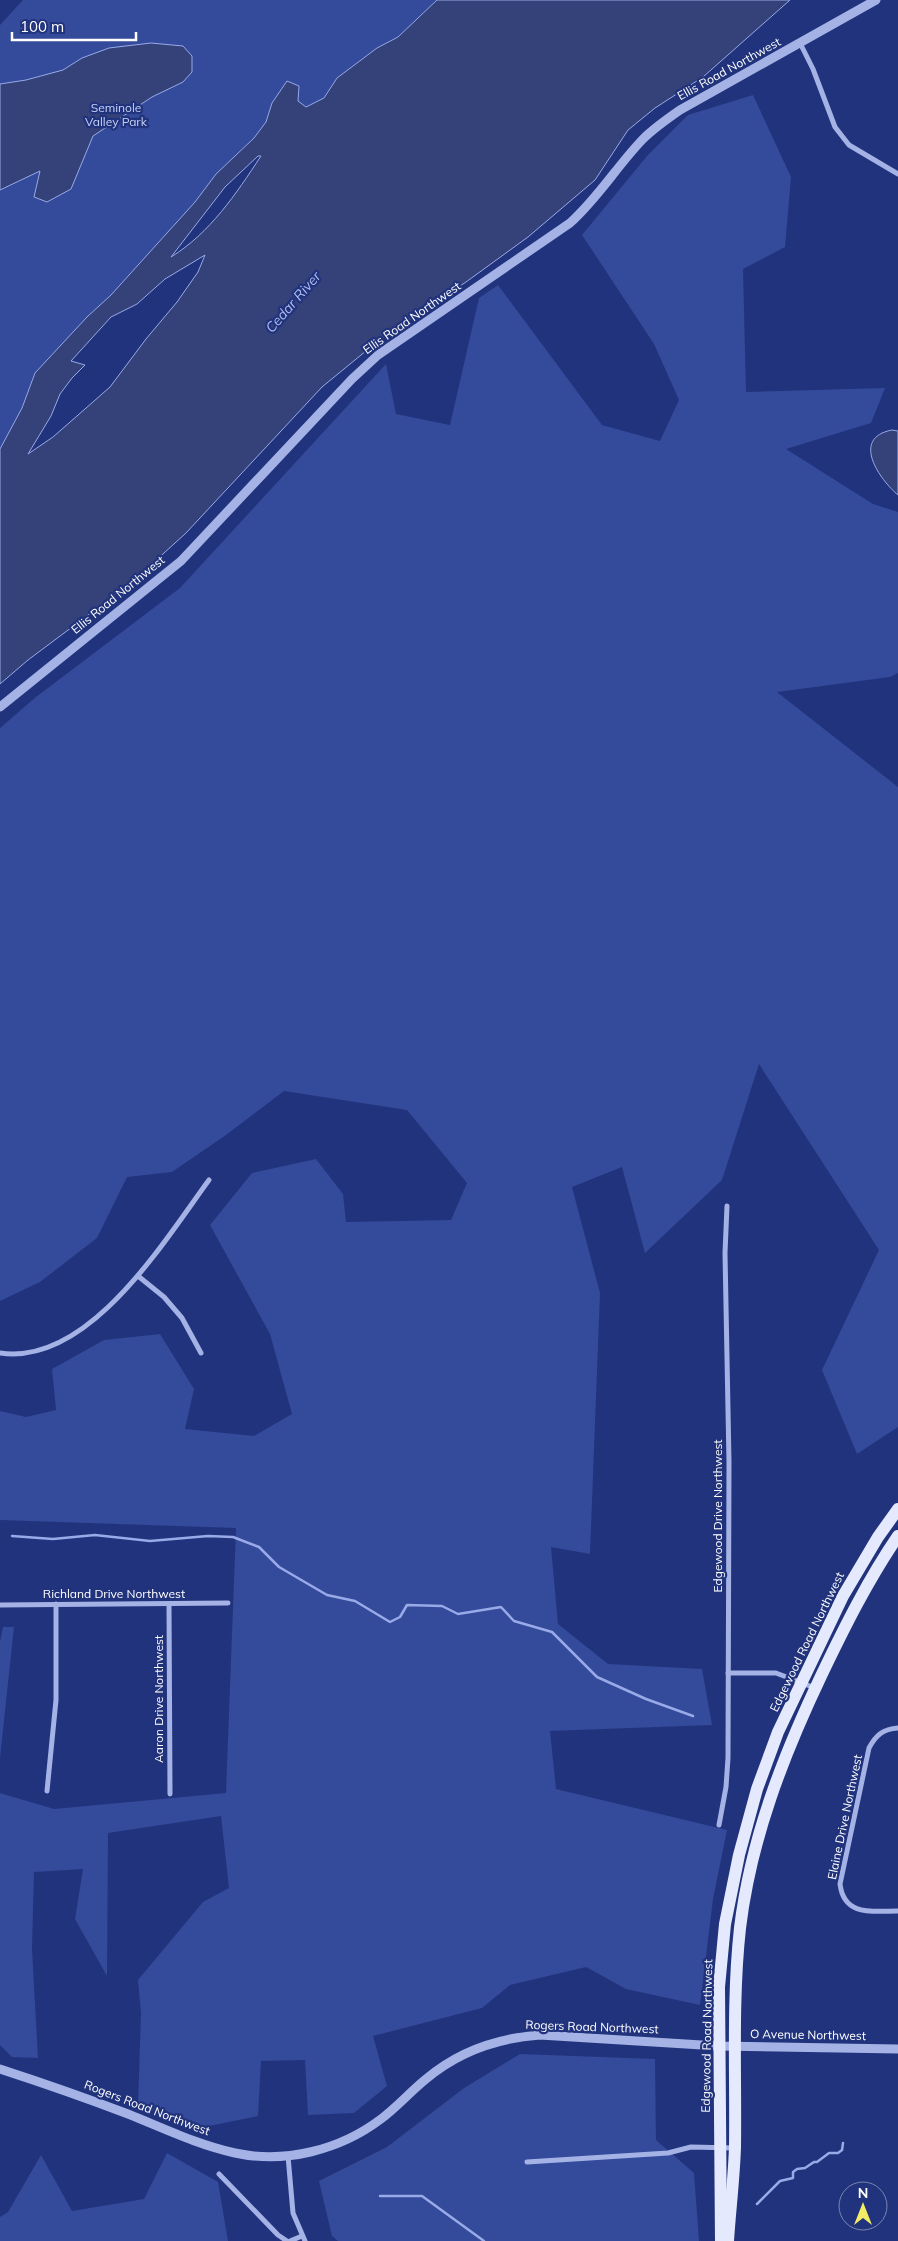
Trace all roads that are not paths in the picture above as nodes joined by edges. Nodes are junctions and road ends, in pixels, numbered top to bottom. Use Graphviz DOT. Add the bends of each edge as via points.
graph roads {
  1 [pos="876,0"];
  2 [pos="800,43"];
  3 [pos="898,174"];
  4 [pos="0,707"];
  5 [pos="209,1180"];
  6 [pos="727,1206"];
  7 [pos="138,1276"];
  8 [pos="0,1353"];
  9 [pos="201,1353"];
  10 [pos="898,1509"];
  11 [pos="898,1536"];
  12 [pos="228,1603"];
  13 [pos="56,1604"];
  14 [pos="169,1604"];
  15 [pos="0,1605"];
  16 [pos="728,1673"];
  17 [pos="801,1683"];
  18 [pos="815,1689"];
  19 [pos="898,1728"];
  20 [pos="47,1791"];
  21 [pos="170,1794"];
  22 [pos="719,1825"];
  23 [pos="898,1911"];
  24 [pos="718,2046"];
  25 [pos="734,2046"];
  26 [pos="898,2049"];
  27 [pos="0,2069"];
  28 [pos="719,2148"];
  29 [pos="735,2148"];
  30 [pos="288,2156"];
  31 [pos="527,2162"];
  32 [pos="219,2174"];
  33 [pos="303,2238"];
  34 [pos="289,2241"];
  35 [pos="721,2241"];
  36 [pos="728,2241"];
  1 -- 2 [label="street, Ellis Road Northwest"];
  2 -- 3 [label="street" via="835,127 849,145"];
  2 -- 4 [label="street, Ellis Road Northwest" via="659,125 643,139 570,224 378,355 180,561"];
  5 -- 7 [label="street"];
  6 -- 16 [label="street, Edgewood Drive Northwest"];
  7 -- 8 [label="street" via="71,1337 34,1352"];
  7 -- 9 [label="street" via="164,1297 182,1318"];
  10 -- 17 [label="main road, Edgewood Road Northwest" via="843,1596"];
  11 -- 18 [label="main road" via="857,1602"];
  12 -- 14 [label="street, Richland Drive Northwest"];
  13 -- 14 [label="street, Richland Drive Northwest"];
  13 -- 15 [label="street, Richland Drive Northwest"];
  13 -- 20 [label="street" via="56,1700"];
  14 -- 21 [label="street, Aaron Drive Northwest"];
  16 -- 17 [label="street" via="776,1673"];
  16 -- 22 [label="street, Edgewood Drive Northwest" via="727,1778"];
  17 -- 18 [label="street"];
  17 -- 24 [label="main road, Edgewood Road Northwest" via="760,1781 739,1855 725,1924"];
  18 -- 25 [label="main road" via="771,1792 754,1856 741,1927 734,1994"];
  19 -- 23 [label="street, Elaine Drive Northwest" via="875,1736 869,1748 840,1884 843,1898 855,1908"];
  24 -- 25 [label="street, O Avenue Northwest"];
  24 -- 28 [label="main road, Edgewood Road Northwest"];
  24 -- 30 [label="street, Rogers Road Northwest" via="540,2035 493,2042 442,2066 365,2130 332,2146"];
  25 -- 26 [label="street, O Avenue Northwest"];
  25 -- 29 [label="main road"];
  27 -- 30 [label="street, Rogers Road Northwest" via="204,2144 235,2153"];
  28 -- 29 [label="street"];
  28 -- 31 [label="street" via="691,2147 668,2153"];
  28 -- 35 [label="main road, Edgewood Road Northwest"];
  29 -- 36 [label="main road"];
  30 -- 33 [label="street" via="293,2213"];
  32 -- 34 [label="street" via="278,2235"];
  33 -- 34 [label="street"];
}
